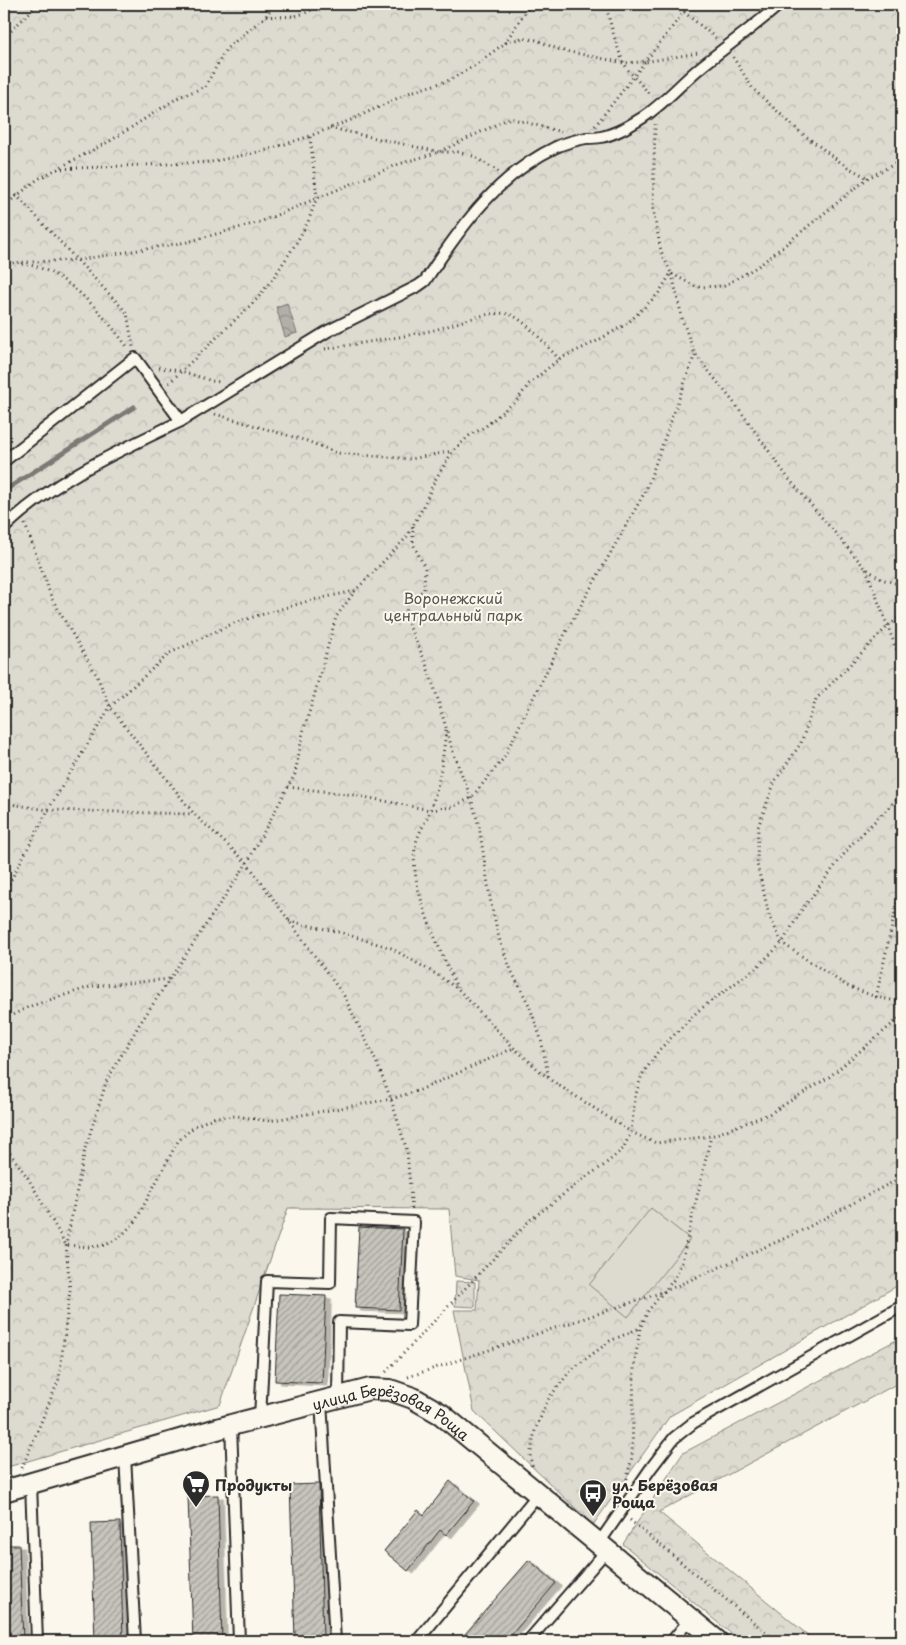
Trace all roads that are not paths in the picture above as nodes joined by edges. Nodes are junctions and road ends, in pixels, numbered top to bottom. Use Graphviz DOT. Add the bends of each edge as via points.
graph roads {
  1 [pos="780,4"];
  2 [pos="181,421"];
  3 [pos="4,461"];
  4 [pos="4,528"];
  5 [pos="902,1306"];
  6 [pos="330,1399"];
  7 [pos="260,1418"];
  8 [pos="231,1425"];
  9 [pos="125,1456"];
  10 [pos="15,1488"];
  11 [pos="539,1493"];
  12 [pos="603,1546"];
  13 [pos="690,1619"];
  14 [pos="37,1641"];
  15 [pos="135,1641"];
  16 [pos="239,1641"];
  17 [pos="335,1641"];
  18 [pos="417,1641"];
  19 [pos="528,1641"];
  20 [pos="672,1641"];
  21 [pos="716,1641"];
  1 -- 2 [label="lane" via="655,108 616,133 557,147 509,178 484,201 425,281 328,332"];
  2 -- 3 [label="lane" via="135,358"];
  2 -- 4 [label="lane" via="97,462 21,511"];
  5 -- 12 [label="lane" via="694,1423 674,1438 621,1512"];
  6 -- 7 [label="street, улица Берёзовая Роща"];
  6 -- 7 [label="lane" via="338,1322 409,1325 414,1222 331,1218 330,1284 267,1282"];
  6 -- 11 [label="street, улица Берёзовая Роща" via="370,1389 390,1390 413,1398 442,1414"];
  6 -- 17 [label="lane"];
  7 -- 8 [label="street, улица Берёзовая Роща"];
  8 -- 9 [label="street, улица Берёзовая Роща"];
  8 -- 16 [label="lane"];
  9 -- 10 [label="street, улица Берёзовая Роща"];
  9 -- 15 [label="lane"];
  10 -- 14 [label="lane"];
  11 -- 12 [label="street, улица Берёзовая Роща"];
  11 -- 18 [label="lane"];
  12 -- 13 [label="street, улица Берёзовая Роща"];
  12 -- 19 [label="lane"];
  13 -- 20 [label="lane"];
  13 -- 21 [label="street, улица Берёзовая Роща"];
}
